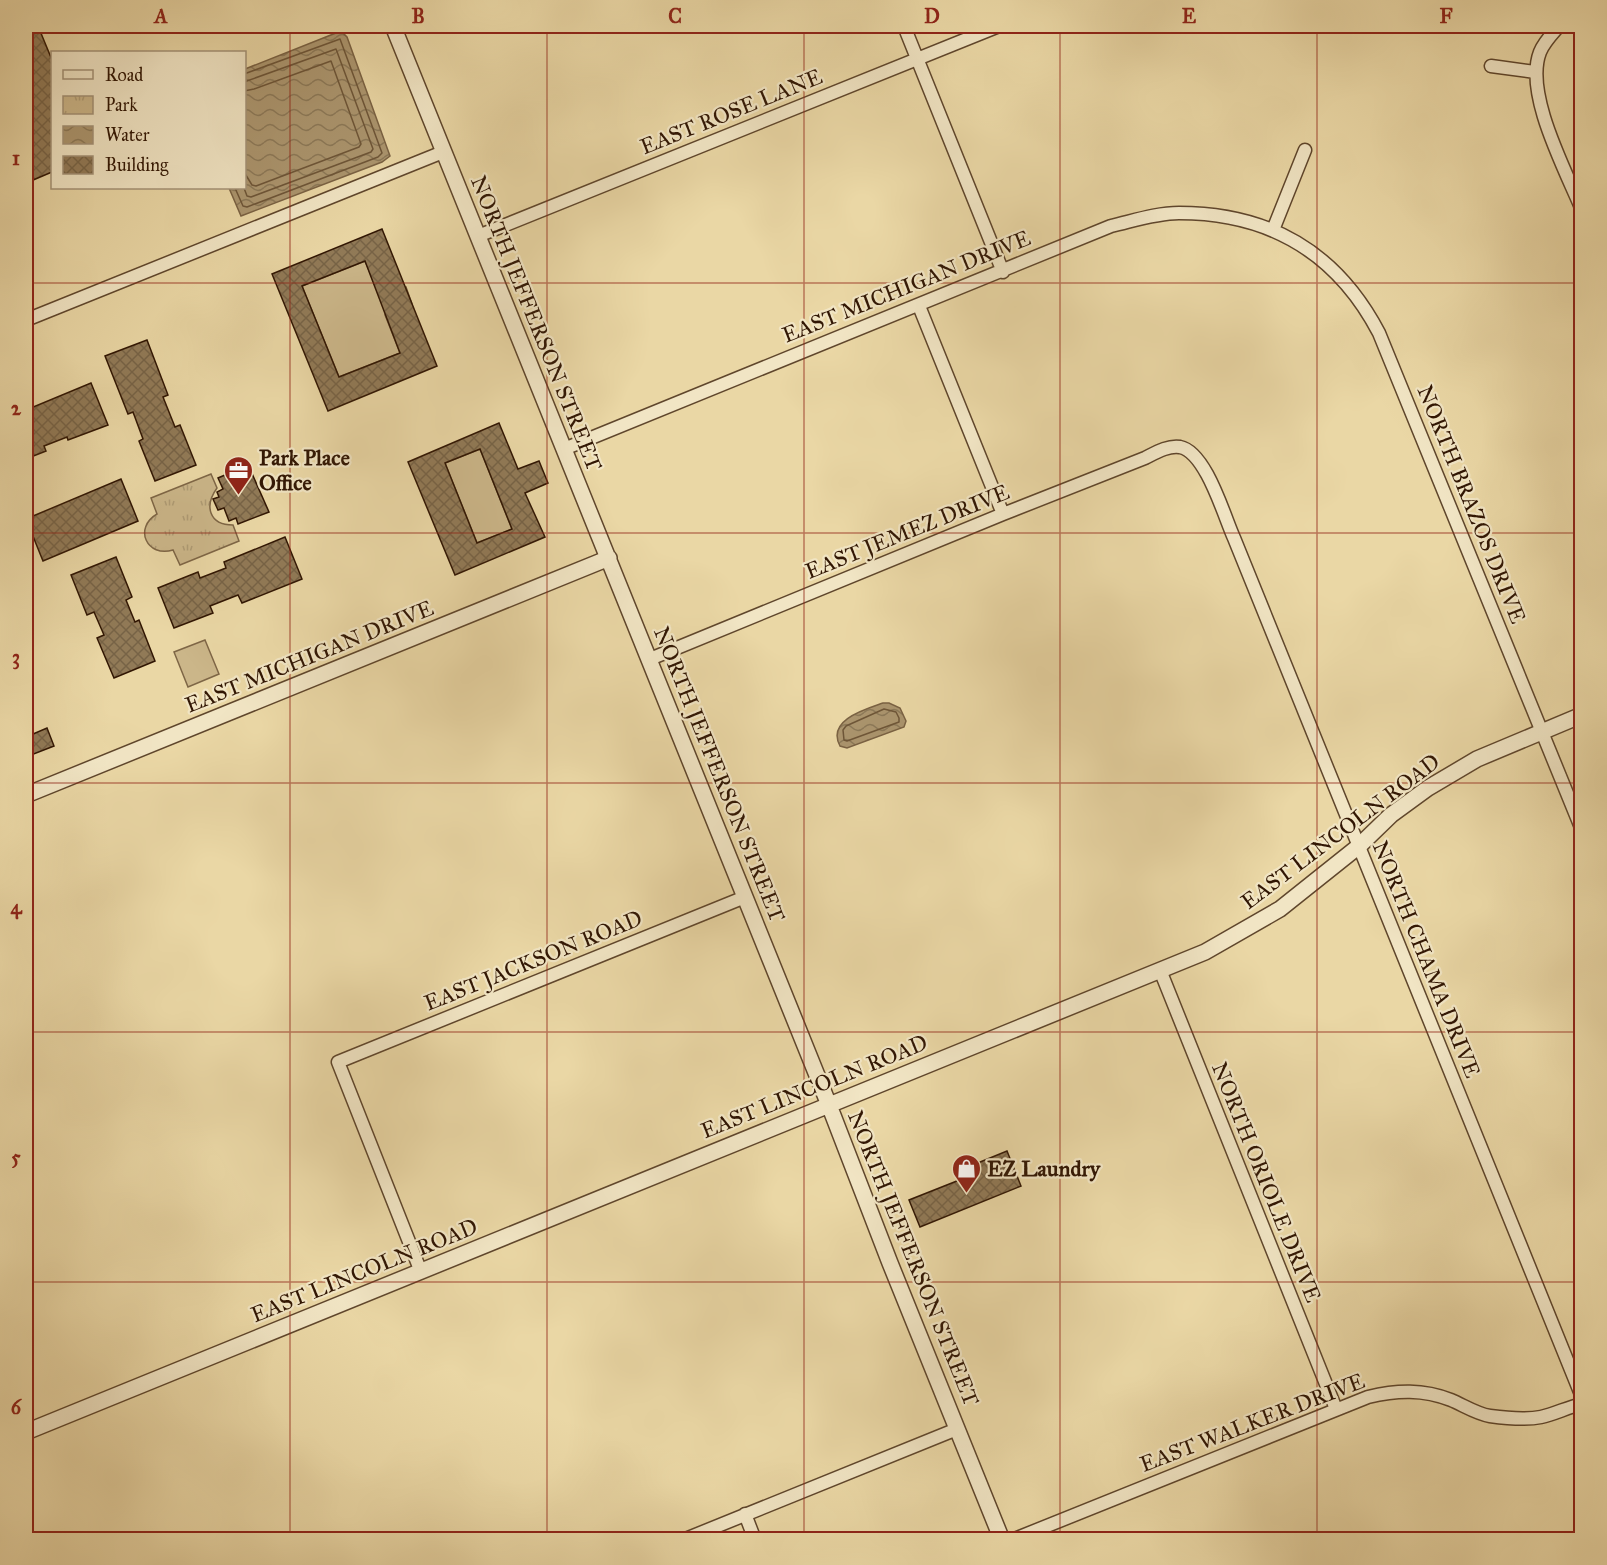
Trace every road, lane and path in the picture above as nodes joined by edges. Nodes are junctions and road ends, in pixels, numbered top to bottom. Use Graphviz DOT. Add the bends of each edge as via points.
graph roads {
  1 [pos="393,26"];
  2 [pos="904,26"];
  3 [pos="999,26"];
  4 [pos="1559,26"];
  5 [pos="918,58"];
  6 [pos="1491,66"];
  7 [pos="1535,72"];
  8 [pos="1305,150"];
  9 [pos="443,152"];
  10 [pos="1581,210"];
  11 [pos="1273,230"];
  12 [pos="478,236"];
  13 [pos="1003,272"];
  14 [pos="919,306"];
  15 [pos="26,320"];
  16 [pos="1180,447"];
  17 [pos="564,449"];
  18 [pos="1004,514"];
  19 [pos="609,558"];
  20 [pos="650,659"];
  21 [pos="1581,715"];
  22 [pos="1541,731"];
  23 [pos="26,795"];
  24 [pos="1581,830"];
  25 [pos="1359,846"];
  26 [pos="745,897"];
  27 [pos="1160,970"];
  28 [pos="829,1105"];
  29 [pos="421,1272"];
  30 [pos="1581,1397"];
  31 [pos="1581,1404"];
  32 [pos="1336,1409"];
  33 [pos="957,1429"];
  34 [pos="26,1432"];
  35 [pos="745,1514"];
  36 [pos="683,1539"];
  37 [pos="755,1539"];
  38 [pos="1002,1539"];
  39 [pos="1012,1539"];
  1 -- 9 [label="street, NORTH JEFFERSON STREET"];
  2 -- 5 [label="street"];
  3 -- 5 [label="street, EAST ROSE LANE"];
  4 -- 7 [label="street" via="1540,50"];
  5 -- 12 [label="street, EAST ROSE LANE"];
  5 -- 13 [label="street"];
  6 -- 7 [label="street"];
  7 -- 10 [label="street" via="1539,105"];
  8 -- 11 [label="street"];
  9 -- 12 [label="street, NORTH JEFFERSON STREET"];
  9 -- 15 [label="street"];
  11 -- 13 [label="street, EAST MICHIGAN DRIVE" via="1233,218 1177,213 1154,216 1111,226"];
  11 -- 22 [label="street, NORTH BRAZOS DRIVE" via="1329,265 1365,306"];
  12 -- 17 [label="street, NORTH JEFFERSON STREET"];
  13 -- 14 [label="street, EAST MICHIGAN DRIVE"];
  14 -- 17 [label="street, EAST MICHIGAN DRIVE"];
  14 -- 18 [label="street"];
  16 -- 18 [label="street, EAST JEMEZ DRIVE" via="1163,449"];
  16 -- 25 [label="street, NORTH CHAMA DRIVE" via="1203,466"];
  17 -- 19 [label="street, NORTH JEFFERSON STREET"];
  18 -- 20 [label="street, EAST JEMEZ DRIVE"];
  19 -- 20 [label="street, NORTH JEFFERSON STREET"];
  19 -- 23 [label="street, EAST MICHIGAN DRIVE"];
  20 -- 26 [label="street, NORTH JEFFERSON STREET"];
  21 -- 22 [label="street, EAST LINCOLN ROAD"];
  22 -- 24 [label="street, NORTH BRAZOS DRIVE"];
  22 -- 25 [label="street, EAST LINCOLN ROAD" via="1477,759 1428,788 1391,815"];
  25 -- 27 [label="street, EAST LINCOLN ROAD" via="1280,909 1205,952"];
  25 -- 30 [label="street, NORTH CHAMA DRIVE"];
  26 -- 28 [label="street, NORTH JEFFERSON STREET"];
  26 -- 29 [label="street, EAST JACKSON ROAD" via="338,1062"];
  27 -- 28 [label="street, EAST LINCOLN ROAD"];
  27 -- 32 [label="street, NORTH ORIOLE DRIVE"];
  28 -- 29 [label="street, EAST LINCOLN ROAD"];
  28 -- 33 [label="street, NORTH JEFFERSON STREET"];
  29 -- 34 [label="street, EAST LINCOLN ROAD"];
  31 -- 32 [label="street, EAST WALKER DRIVE" via="1540,1418 1488,1416 1448,1399 1403,1390"];
  32 -- 39 [label="street, EAST WALKER DRIVE"];
  33 -- 35 [label="street"];
  33 -- 38 [label="street, NORTH JEFFERSON STREET"];
  35 -- 36 [label="street"];
  35 -- 37 [label="street"];
}
